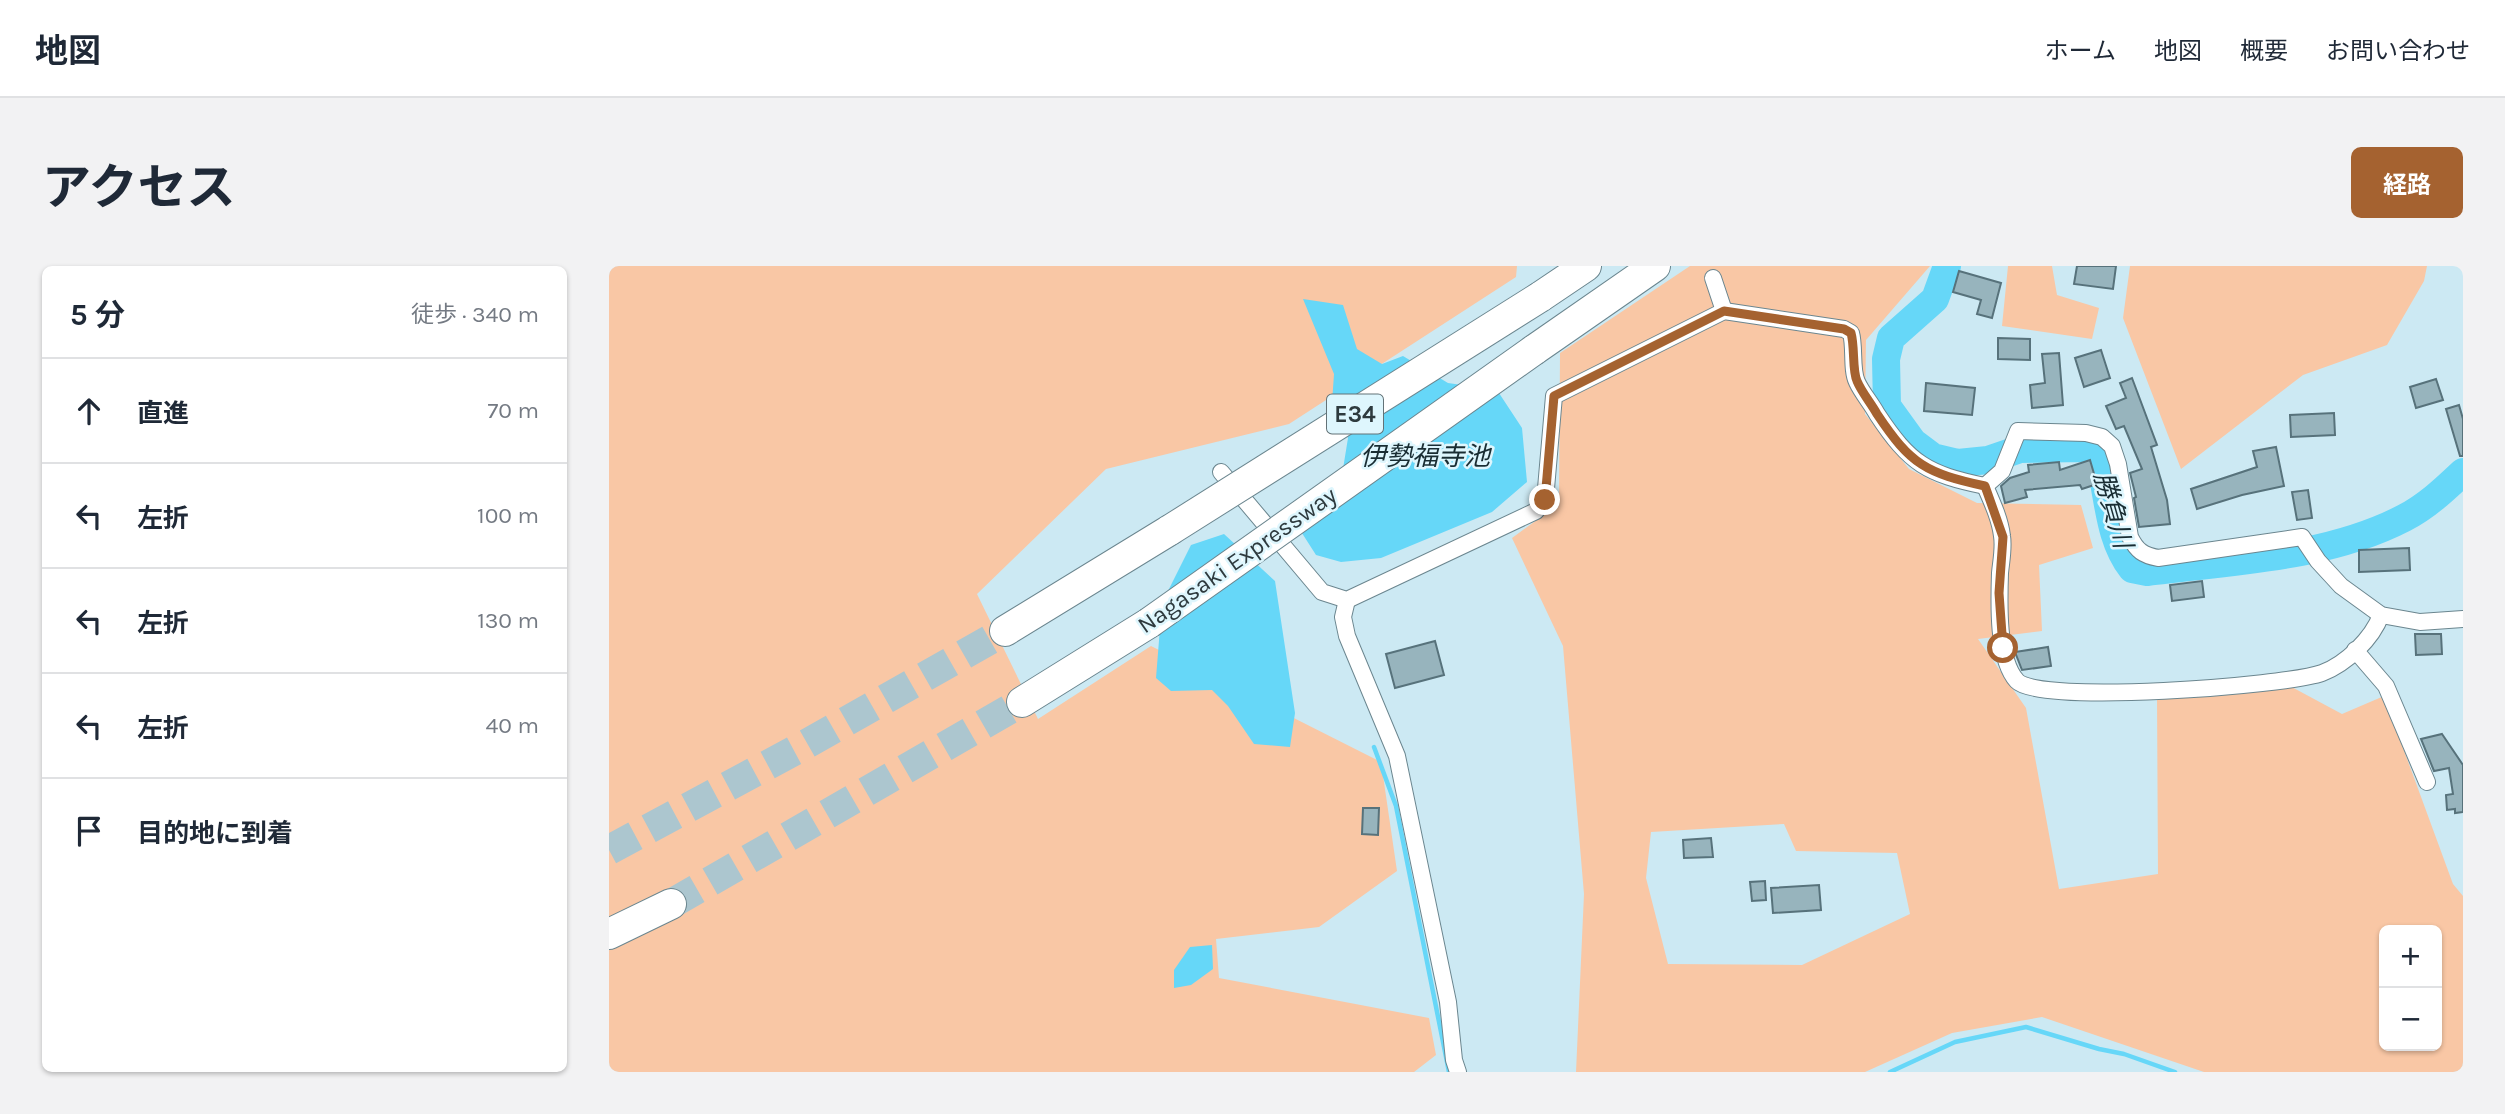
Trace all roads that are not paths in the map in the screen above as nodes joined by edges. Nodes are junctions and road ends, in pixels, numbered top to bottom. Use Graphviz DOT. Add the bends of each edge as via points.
graph roads {
  1 [pos="1586,266"];
  2 [pos="1655,266"];
  3 [pos="1713,278"];
  4 [pos="1724,311"];
  5 [pos="1220,472"];
  6 [pos="1985,486"];
  7 [pos="1347,600"];
  8 [pos="2381,615"];
  9 [pos="2463,619"];
  10 [pos="1005,631"];
  11 [pos="2355,650"];
  12 [pos="1022,702"];
  13 [pos="2427,782"];
  14 [pos="671,904"];
  15 [pos="609,934"];
  16 [pos="1458,1072"];
  1 -- 10 [label="highway, E34, bridge"];
  2 -- 12 [label="highway, Nagasaki Expressway / E34, bridge" via="1149,624"];
  3 -- 4 [label="street"];
  4 -- 6 [label="street" via="1851,333 1855,379 1895,441 1919,464 1945,478"];
  4 -- 7 [label="street" via="1554,396 1545,500 1536,511"];
  5 -- 7 [label="street" via="1322,592"];
  6 -- 8 [label="street" via="2002,471 2018,431 2102,437 2112,446 2118,464 2130,537 2145,556 2158,558 2302,537 2341,586"];
  6 -- 11 [label="street" via="2003,537 1999,593 2003,648 2019,684 2032,689 2113,693 2297,679 2323,672"];
  7 -- 16 [label="street" via="1343,617 1347,636 1397,756"];
  8 -- 9 [label="street" via="2420,622"];
  8 -- 11 [label="street" via="2377,627"];
  11 -- 13 [label="street" via="2386,686"];
  14 -- 15 [label="highway"];
}
